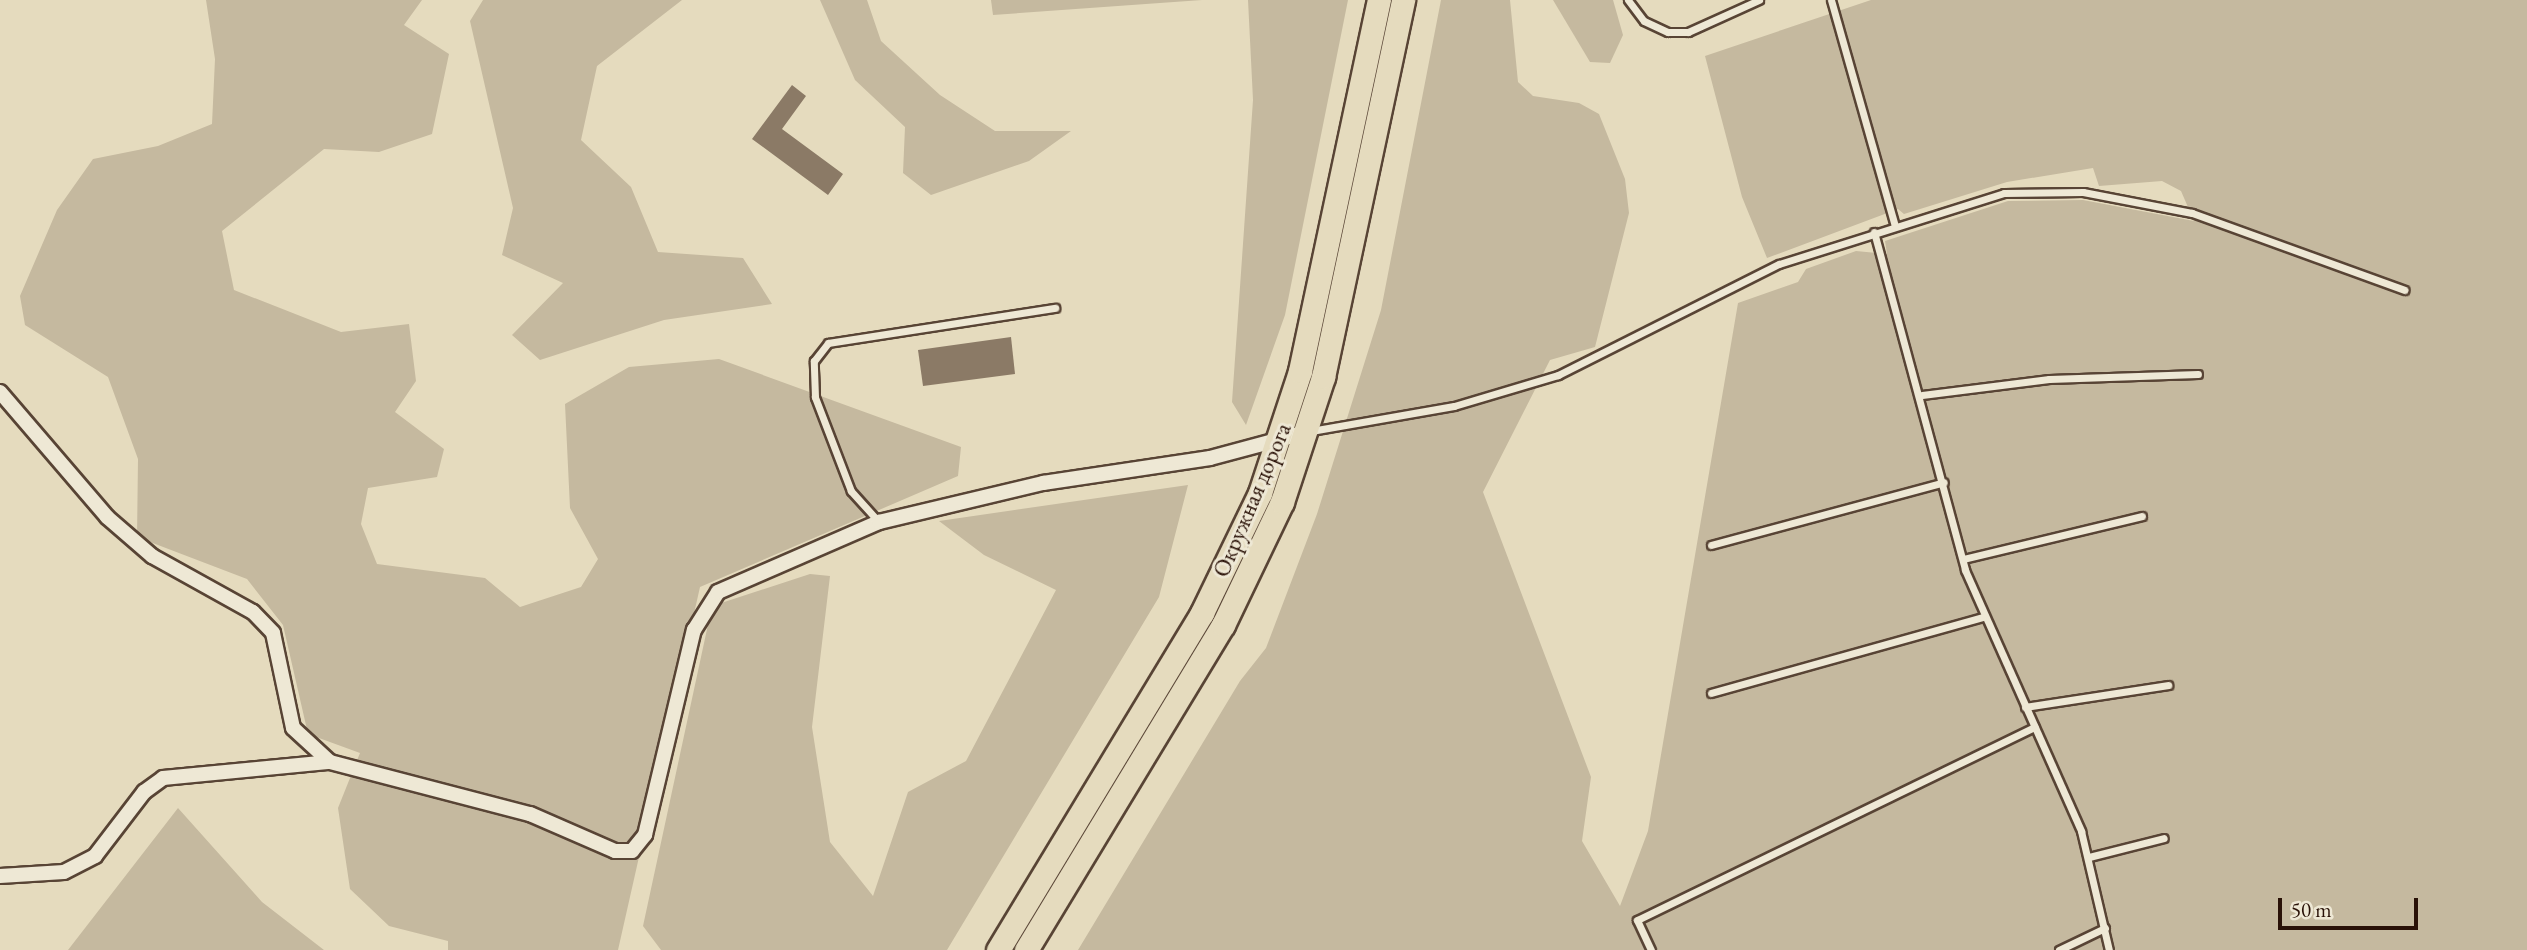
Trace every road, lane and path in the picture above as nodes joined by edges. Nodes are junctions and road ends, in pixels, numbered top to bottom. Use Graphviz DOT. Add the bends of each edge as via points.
graph roads {
  1 [pos="1379,0"];
  2 [pos="1403,0"];
  3 [pos="1628,0"];
  4 [pos="1759,0"];
  5 [pos="1831,0"];
  6 [pos="1895,226"];
  7 [pos="1874,232"];
  8 [pos="2405,290"];
  9 [pos="1055,308"];
  10 [pos="2198,374"];
  11 [pos="0,392"];
  12 [pos="1922,395"];
  13 [pos="1307,432"];
  14 [pos="1279,442"];
  15 [pos="1944,482"];
  16 [pos="2142,516"];
  17 [pos="878,522"];
  18 [pos="1711,545"];
  19 [pos="1963,559"];
  20 [pos="1983,617"];
  21 [pos="2168,685"];
  22 [pos="1711,693"];
  23 [pos="2025,707"];
  24 [pos="2035,727"];
  25 [pos="330,762"];
  26 [pos="2164,838"];
  27 [pos="2089,857"];
  28 [pos="0,876"];
  29 [pos="2105,928"];
  30 [pos="998,950"];
  31 [pos="1026,950"];
  32 [pos="1651,950"];
  33 [pos="2059,950"];
  34 [pos="2109,950"];
  1 -- 14 [label="main road, Окружная дорога" via="1311,323"];
  2 -- 13 [label="main road, Окружная дорога"];
  3 -- 4 [label="lane" via="1644,21 1668,32 1688,32"];
  5 -- 6 [label="lane"];
  6 -- 7 [label="lane"];
  6 -- 8 [label="lane" via="2004,193 2082,192 2226,224"];
  7 -- 12 [label="lane"];
  7 -- 13 [label="lane" via="1752,275 1558,375 1454,407"];
  9 -- 17 [label="lane" via="828,343 814,361 815,397 850,491"];
  10 -- 12 [label="lane" via="2049,379"];
  11 -- 25 [label="street" via="107,517 152,556 227,592 260,619 273,634 293,728"];
  12 -- 15 [label="lane"];
  13 -- 14 [label="street"];
  13 -- 31 [label="main road, Окружная дорога" via="1278,512 1223,625"];
  14 -- 17 [label="street" via="1043,483"];
  14 -- 30 [label="main road, Окружная дорога" via="1202,613"];
  15 -- 18 [label="lane"];
  15 -- 19 [label="lane"];
  16 -- 19 [label="lane"];
  17 -- 25 [label="street" via="718,592 705,608 645,835 632,851 615,852 517,811"];
  19 -- 20 [label="lane"];
  20 -- 22 [label="lane"];
  20 -- 23 [label="lane"];
  21 -- 23 [label="lane"];
  23 -- 24 [label="lane"];
  24 -- 27 [label="lane"];
  24 -- 32 [label="lane" via="1637,920"];
  25 -- 28 [label="street" via="163,778 144,792 95,856 64,872"];
  26 -- 27 [label="lane"];
  27 -- 29 [label="lane"];
  29 -- 33 [label="lane"];
  29 -- 34 [label="lane"];
}
